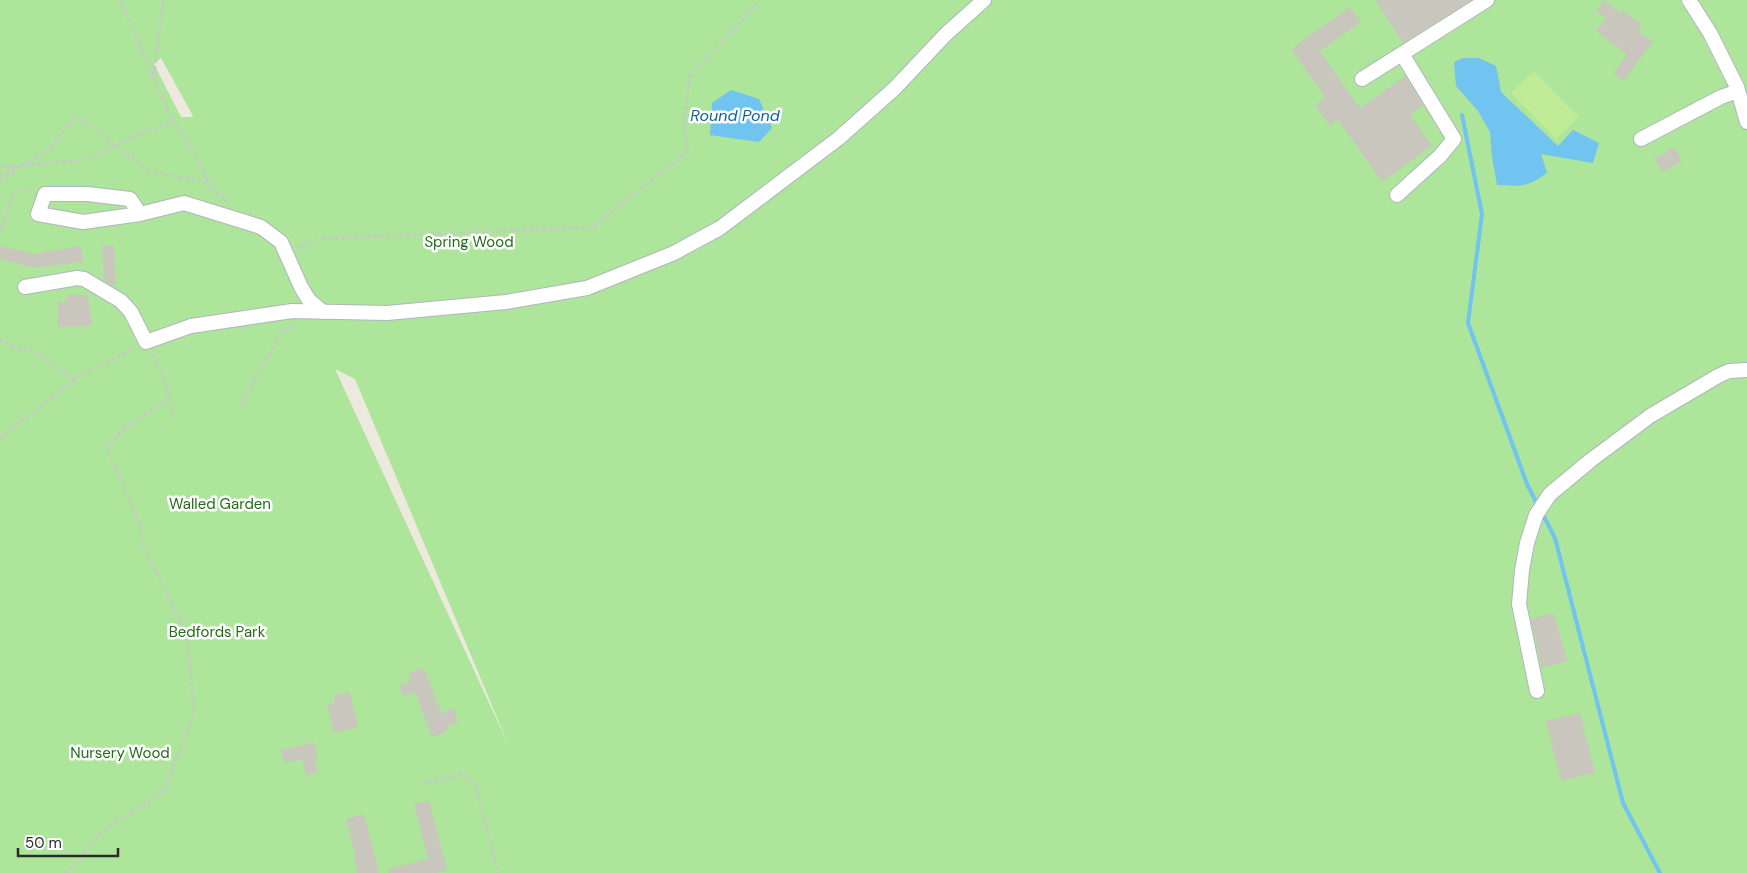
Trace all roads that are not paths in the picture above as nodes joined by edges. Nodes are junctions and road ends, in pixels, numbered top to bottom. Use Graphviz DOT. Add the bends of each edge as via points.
graph roads {
  1 [pos="984,0"];
  2 [pos="1488,0"];
  3 [pos="1689,0"];
  4 [pos="1402,54"];
  5 [pos="1362,79"];
  6 [pos="1738,90"];
  7 [pos="1747,122"];
  8 [pos="1641,139"];
  9 [pos="1397,195"];
  10 [pos="140,214"];
  11 [pos="25,287"];
  12 [pos="323,312"];
  13 [pos="1747,370"];
  14 [pos="1537,691"];
  1 -- 12 [label="street" via="839,138 720,228 674,253 587,288 515,301 387,313"];
  2 -- 4 [label="street"];
  3 -- 6 [label="street" via="1710,33"];
  4 -- 5 [label="street"];
  4 -- 9 [label="street" via="1454,139"];
  6 -- 7 [label="street"];
  6 -- 8 [label="street"];
  10 -- 10 [label="street" via="130,199 87,194 45,194 38,214 83,222"];
  10 -- 12 [label="street" via="184,204 262,228 281,242 301,288"];
  11 -- 12 [label="street" via="84,279 121,301 131,312 146,342 191,326 292,311"];
  13 -- 14 [label="street" via="1734,370 1718,376 1650,416 1550,494 1536,515 1527,542 1519,604"];
}
